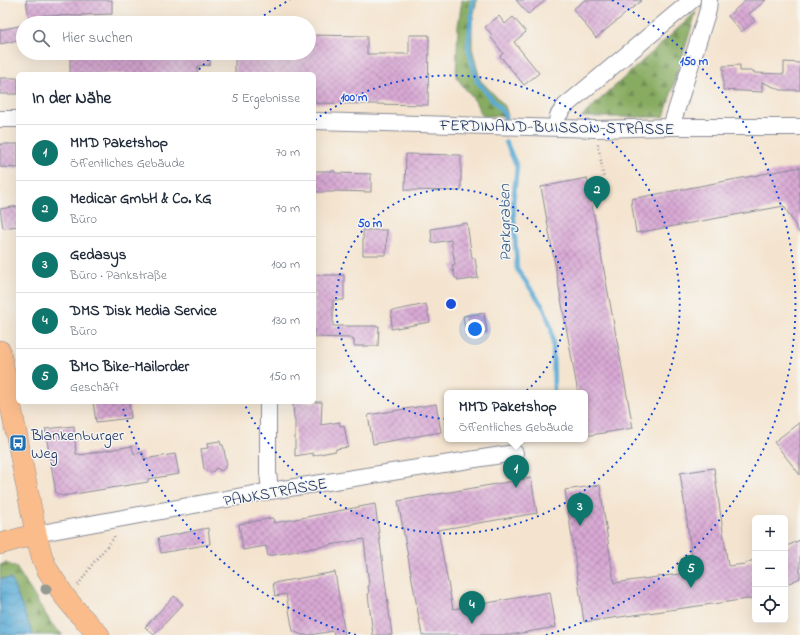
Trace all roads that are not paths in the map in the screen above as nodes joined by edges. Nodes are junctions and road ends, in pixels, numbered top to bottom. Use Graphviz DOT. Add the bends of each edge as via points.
graph roads {
  1 [pos="692,0"];
  2 [pos="709,0"];
  3 [pos="0,119"];
  4 [pos="16,119"];
  5 [pos="316,121"];
  6 [pos="671,127"];
  7 [pos="556,128"];
  8 [pos="800,128"];
  9 [pos="0,351"];
  10 [pos="268,404"];
  11 [pos="515,453"];
  12 [pos="270,491"];
  13 [pos="36,534"];
  14 [pos="0,544"];
  15 [pos="99,635"];
  1 -- 7 [label="street" via="565,106 558,116"];
  2 -- 6 [label="street"];
  3 -- 4 [label="street"];
  5 -- 7 [label="street, FERDINAND-BUISSON-STRASSE"];
  6 -- 7 [label="street, FERDINAND-BUISSON-STRASSE"];
  6 -- 8 [label="street, FERDINAND-BUISSON-STRASSE"];
  9 -- 13 [label="main road"];
  10 -- 12 [label="street"];
  11 -- 12 [label="street, PANKSTRASSE"];
  12 -- 13 [label="street, PANKSTRASSE"];
  13 -- 14 [label="main road"];
  13 -- 15 [label="main road" via="47,569 65,597"];
}
